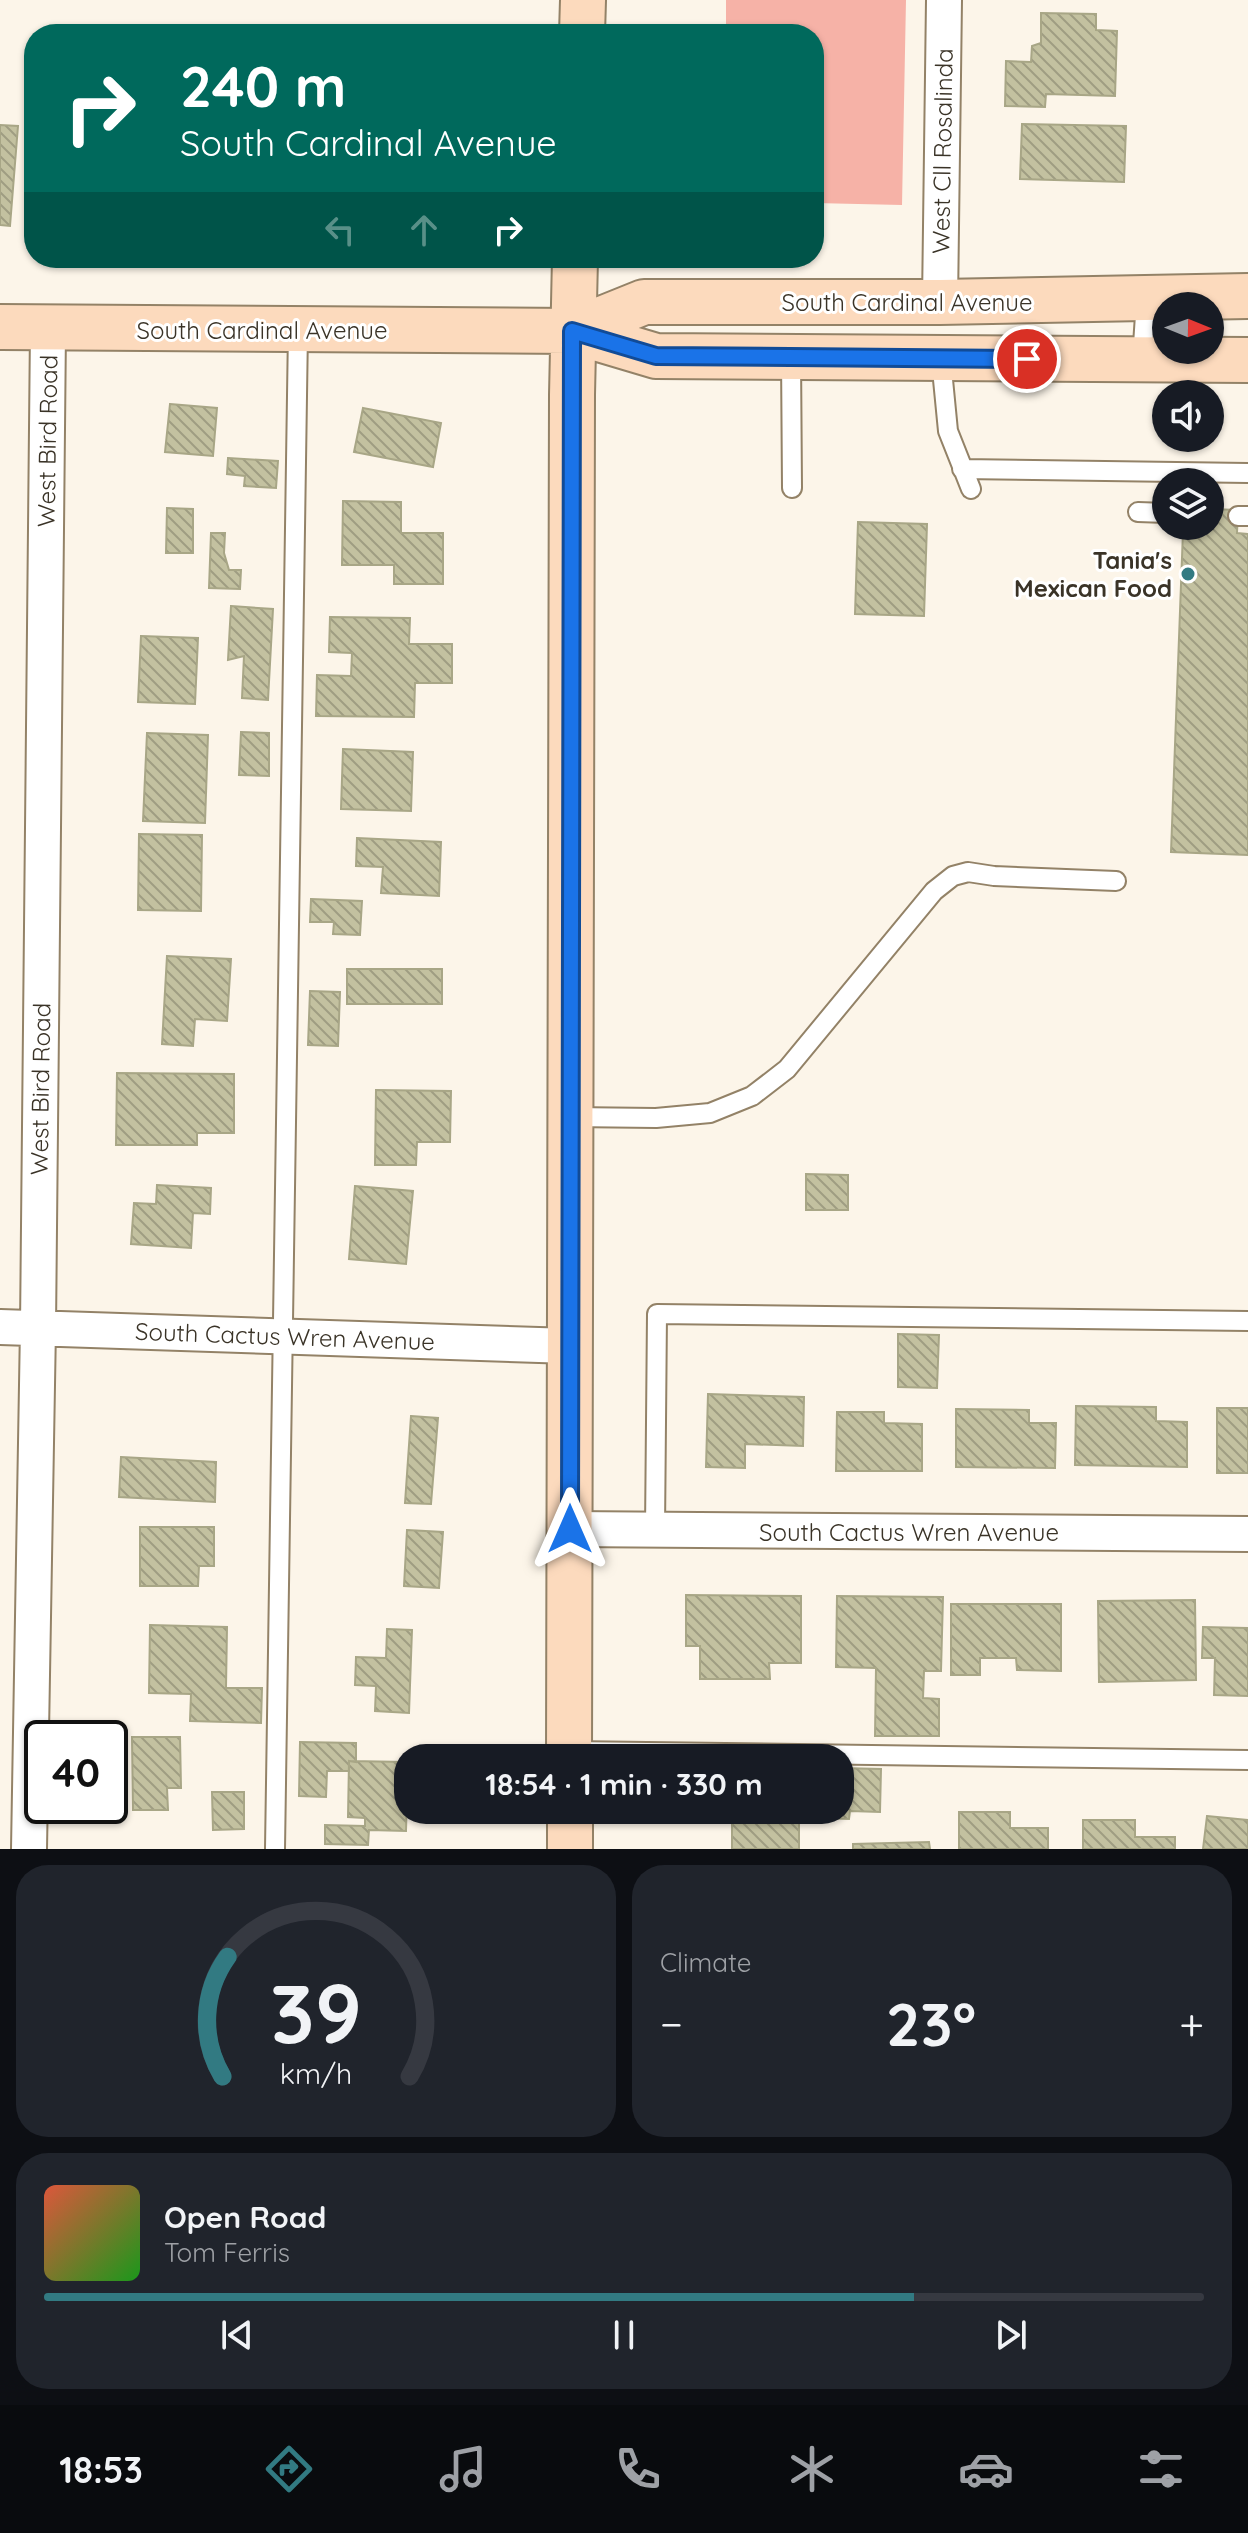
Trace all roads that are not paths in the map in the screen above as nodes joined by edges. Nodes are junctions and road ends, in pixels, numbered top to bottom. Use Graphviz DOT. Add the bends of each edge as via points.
graph roads {
  1 [pos="583,0"];
  2 [pos="944,0"];
  3 [pos="582,24"];
  4 [pos="575,268"];
  5 [pos="1248,296"];
  6 [pos="1146,300"];
  7 [pos="940,302"];
  8 [pos="0,327"];
  9 [pos="48,329"];
  10 [pos="298,330"];
  11 [pos="572,331"];
  12 [pos="791,356"];
  13 [pos="941,359"];
  14 [pos="1142,360"];
  15 [pos="1248,360"];
  16 [pos="962,469"];
  17 [pos="1248,473"];
  18 [pos="792,488"];
  19 [pos="971,489"];
  20 [pos="1138,512"];
  21 [pos="1152,512"];
  22 [pos="1116,881"];
  23 [pos="570,1117"];
  24 [pos="1248,1321"];
  25 [pos="0,1327"];
  26 [pos="38,1327"];
  27 [pos="283,1335"];
  28 [pos="570,1346"];
  29 [pos="570,1529"];
  30 [pos="655,1530"];
  31 [pos="1248,1534"];
  32 [pos="569,1744"];
  33 [pos="854,1757"];
  34 [pos="1248,1760"];
  35 [pos="570,1824"];
  36 [pos="29,1849"];
  37 [pos="275,1849"];
  38 [pos="570,1849"];
  1 -- 3 [label="main road"];
  2 -- 7 [label="street, West Cll Rosalinda"];
  4 -- 11 [label="main road"];
  5 -- 6 [label="main road, South Cardinal Avenue"];
  6 -- 7 [label="main road, South Cardinal Avenue"];
  6 -- 14 [label="lane"];
  7 -- 11 [label="main road, South Cardinal Avenue" via="644,302"];
  8 -- 9 [label="main road, South Cardinal Avenue"];
  9 -- 10 [label="main road, South Cardinal Avenue"];
  9 -- 26 [label="street, West Bird Road"];
  10 -- 11 [label="main road, South Cardinal Avenue"];
  10 -- 27 [label="lane"];
  11 -- 12 [label="main road, South Cardinal Avenue" via="656,356"];
  11 -- 23 [label="main road"];
  12 -- 13 [label="main road, South Cardinal Avenue"];
  12 -- 18 [label="lane"];
  13 -- 14 [label="main road, South Cardinal Avenue"];
  13 -- 16 [label="lane" via="948,431"];
  14 -- 15 [label="main road, South Cardinal Avenue"];
  16 -- 17 [label="lane"];
  16 -- 19 [label="lane"];
  20 -- 21 [label="lane"];
  22 -- 23 [label="lane" via="968,872 953,876 934,891 787,1069 752,1096 710,1113"];
  23 -- 28 [label="main road"];
  24 -- 30 [label="lane" via="657,1314"];
  25 -- 26 [label="street, South Cactus Wren Avenue"];
  26 -- 27 [label="street, South Cactus Wren Avenue"];
  26 -- 36 [label="street, West Bird Road"];
  27 -- 28 [label="street, South Cactus Wren Avenue"];
  27 -- 37 [label="lane"];
  28 -- 29 [label="main road"];
  29 -- 30 [label="street, South Cactus Wren Avenue"];
  29 -- 32 [label="main road"];
  30 -- 31 [label="street, South Cactus Wren Avenue"];
  33 -- 34 [label="lane"];
  35 -- 38 [label="main road"];
}
